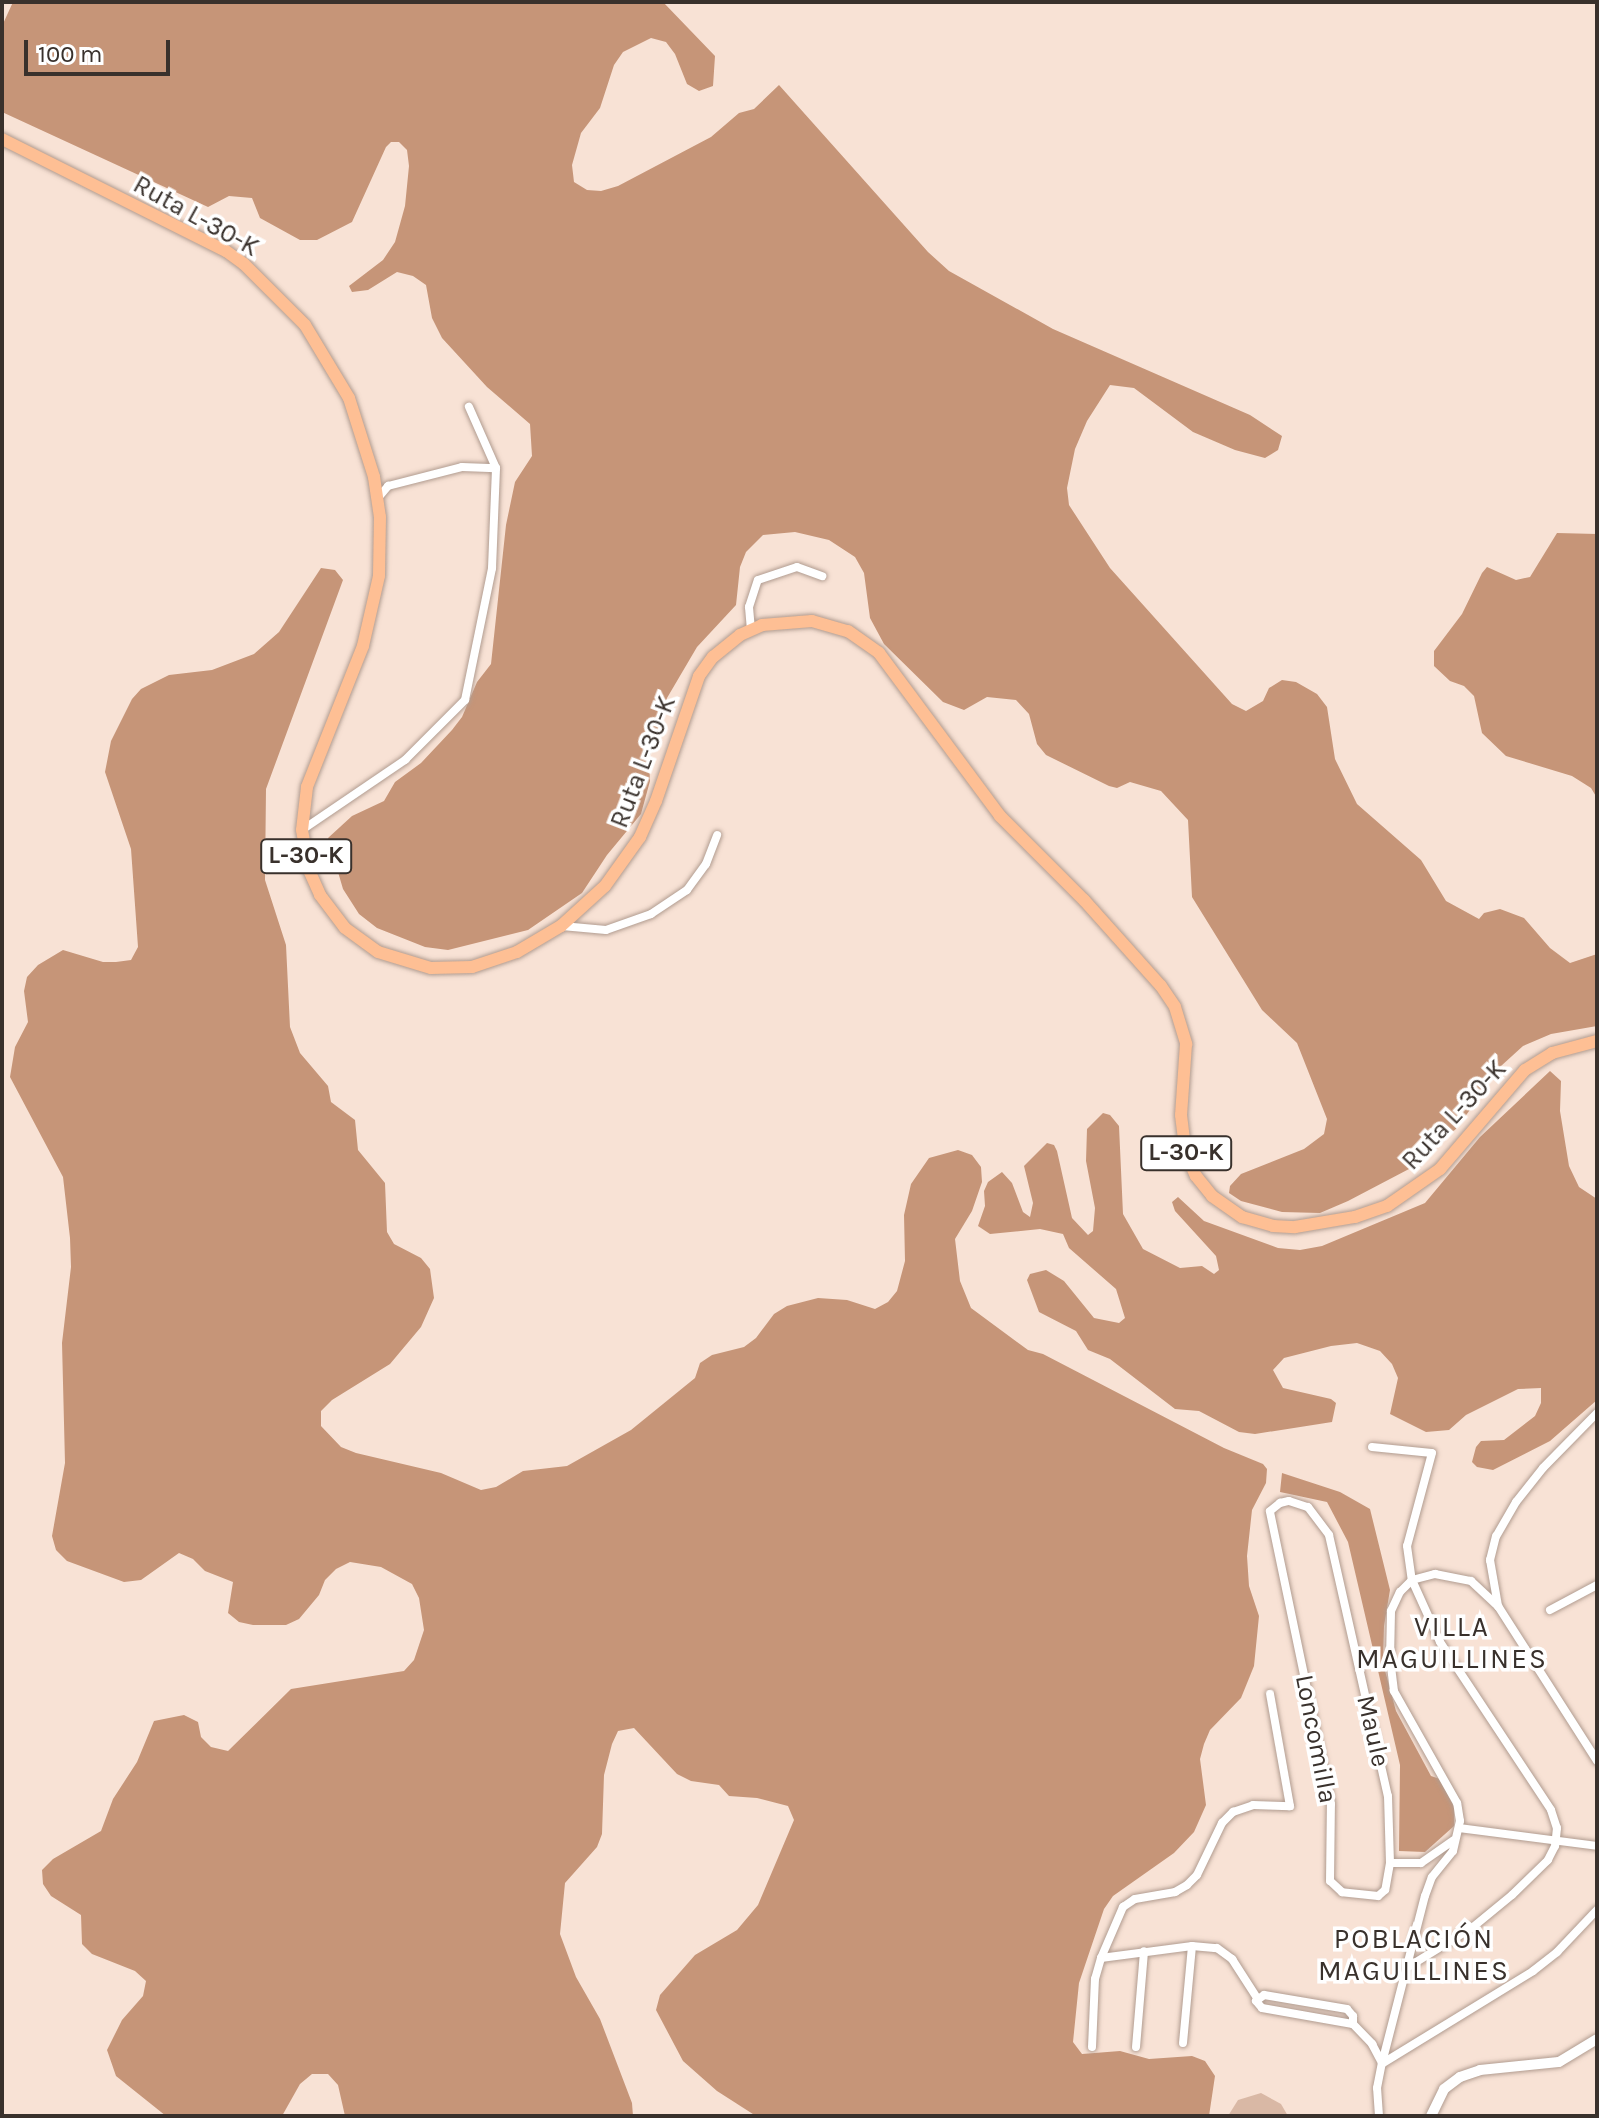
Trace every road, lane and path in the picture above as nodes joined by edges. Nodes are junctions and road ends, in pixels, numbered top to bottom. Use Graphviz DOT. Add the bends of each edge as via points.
graph roads {
  1 [pos="2,139"];
  2 [pos="469,407"];
  3 [pos="496,468"];
  4 [pos="378,498"];
  5 [pos="822,576"];
  6 [pos="751,630"];
  7 [pos="302,830"];
  8 [pos="717,835"];
  9 [pos="561,926"];
  10 [pos="1597,1041"];
  11 [pos="1597,1413"];
  12 [pos="1372,1447"];
  13 [pos="1270,1511"];
  14 [pos="1412,1580"];
  15 [pos="1597,1585"];
  16 [pos="1498,1606"];
  17 [pos="1550,1610"];
  18 [pos="1270,1694"];
  19 [pos="1597,1761"];
  20 [pos="1459,1828"];
  21 [pos="1556,1839"];
  22 [pos="1454,1840"];
  23 [pos="1597,1846"];
  24 [pos="1390,1863"];
  25 [pos="1421,1863"];
  26 [pos="1432,1877"];
  27 [pos="1597,1910"];
  28 [pos="1192,1946"];
  29 [pos="1144,1951"];
  30 [pos="1101,1958"];
  31 [pos="1408,1967"];
  32 [pos="1597,2039"];
  33 [pos="1183,2043"];
  34 [pos="1092,2047"];
  35 [pos="1136,2047"];
  36 [pos="1382,2063"];
  37 [pos="1379,2116"];
  38 [pos="1431,2116"];
  1 -- 4 [label="main road, Ruta L-30-K / L-30-K" via="226,251 277,293 318,342 340,379 364,437"];
  2 -- 3 [label="street"];
  3 -- 4 [label="street" via="446,471 388,486"];
  3 -- 7 [label="street" via="492,568 465,700 405,760"];
  4 -- 7 [label="main road, Ruta L-30-K / L-30-K" via="377,595 363,646 307,787"];
  5 -- 6 [label="street" via="797,567 758,580 749,607"];
  6 -- 9 [label="main road, Ruta L-30-K / L-30-K" via="721,649 699,676 656,801 629,854"];
  6 -- 10 [label="main road, Ruta L-30-K / L-30-K" via="787,620 812,621 837,626 870,645 1000,816 1153,976 1175,1007 1186,1044 1181,1115 1191,1165 1212,1196 1242,1217 1295,1227 1387,1206 1440,1169 1525,1070 1552,1053"];
  7 -- 9 [label="main road, Ruta L-30-K / L-30-K" via="309,870 328,907 356,937 391,958 431,968 472,967 517,952"];
  8 -- 9 [label="street" via="706,864 687,890 651,914 606,930"];
  11 -- 16 [label="street" via="1543,1468 1496,1536 1490,1568"];
  12 -- 14 [label="street" via="1432,1453 1407,1546"];
  13 -- 24 [label="street, Maule" via="1289,1501 1308,1507 1329,1535 1388,1796"];
  13 -- 24 [label="street, Loncomilla" via="1331,1804 1330,1881 1342,1892 1378,1896 1385,1890"];
  14 -- 16 [label="street" via="1435,1574 1462,1577 1479,1585"];
  14 -- 20 [label="street" via="1391,1611 1392,1681 1402,1710 1457,1803"];
  14 -- 21 [label="street" via="1467,1687 1551,1810"];
  15 -- 17 [label="street"];
  16 -- 19 [label="street"];
  18 -- 30 [label="street" via="1290,1806 1253,1805 1233,1812 1187,1885 1123,1907"];
  20 -- 21 [label="street"];
  20 -- 22 [label="street"];
  21 -- 23 [label="street"];
  21 -- 31 [label="street" via="1548,1860 1503,1903"];
  22 -- 25 [label="street"];
  22 -- 26 [label="street" via="1447,1862"];
  24 -- 25 [label="street"];
  25 -- 26 [label="street"];
  26 -- 31 [label="street"];
  27 -- 36 [label="street" via="1533,1971"];
  28 -- 29 [label="street"];
  28 -- 33 [label="street"];
  28 -- 36 [label="street" via="1225,1952 1262,2008 1353,2024"];
  29 -- 30 [label="street"];
  29 -- 35 [label="street"];
  30 -- 34 [label="street"];
  31 -- 36 [label="street"];
  32 -- 38 [label="street" via="1559,2062 1460,2077 1444,2089"];
  36 -- 37 [label="street"];
}
